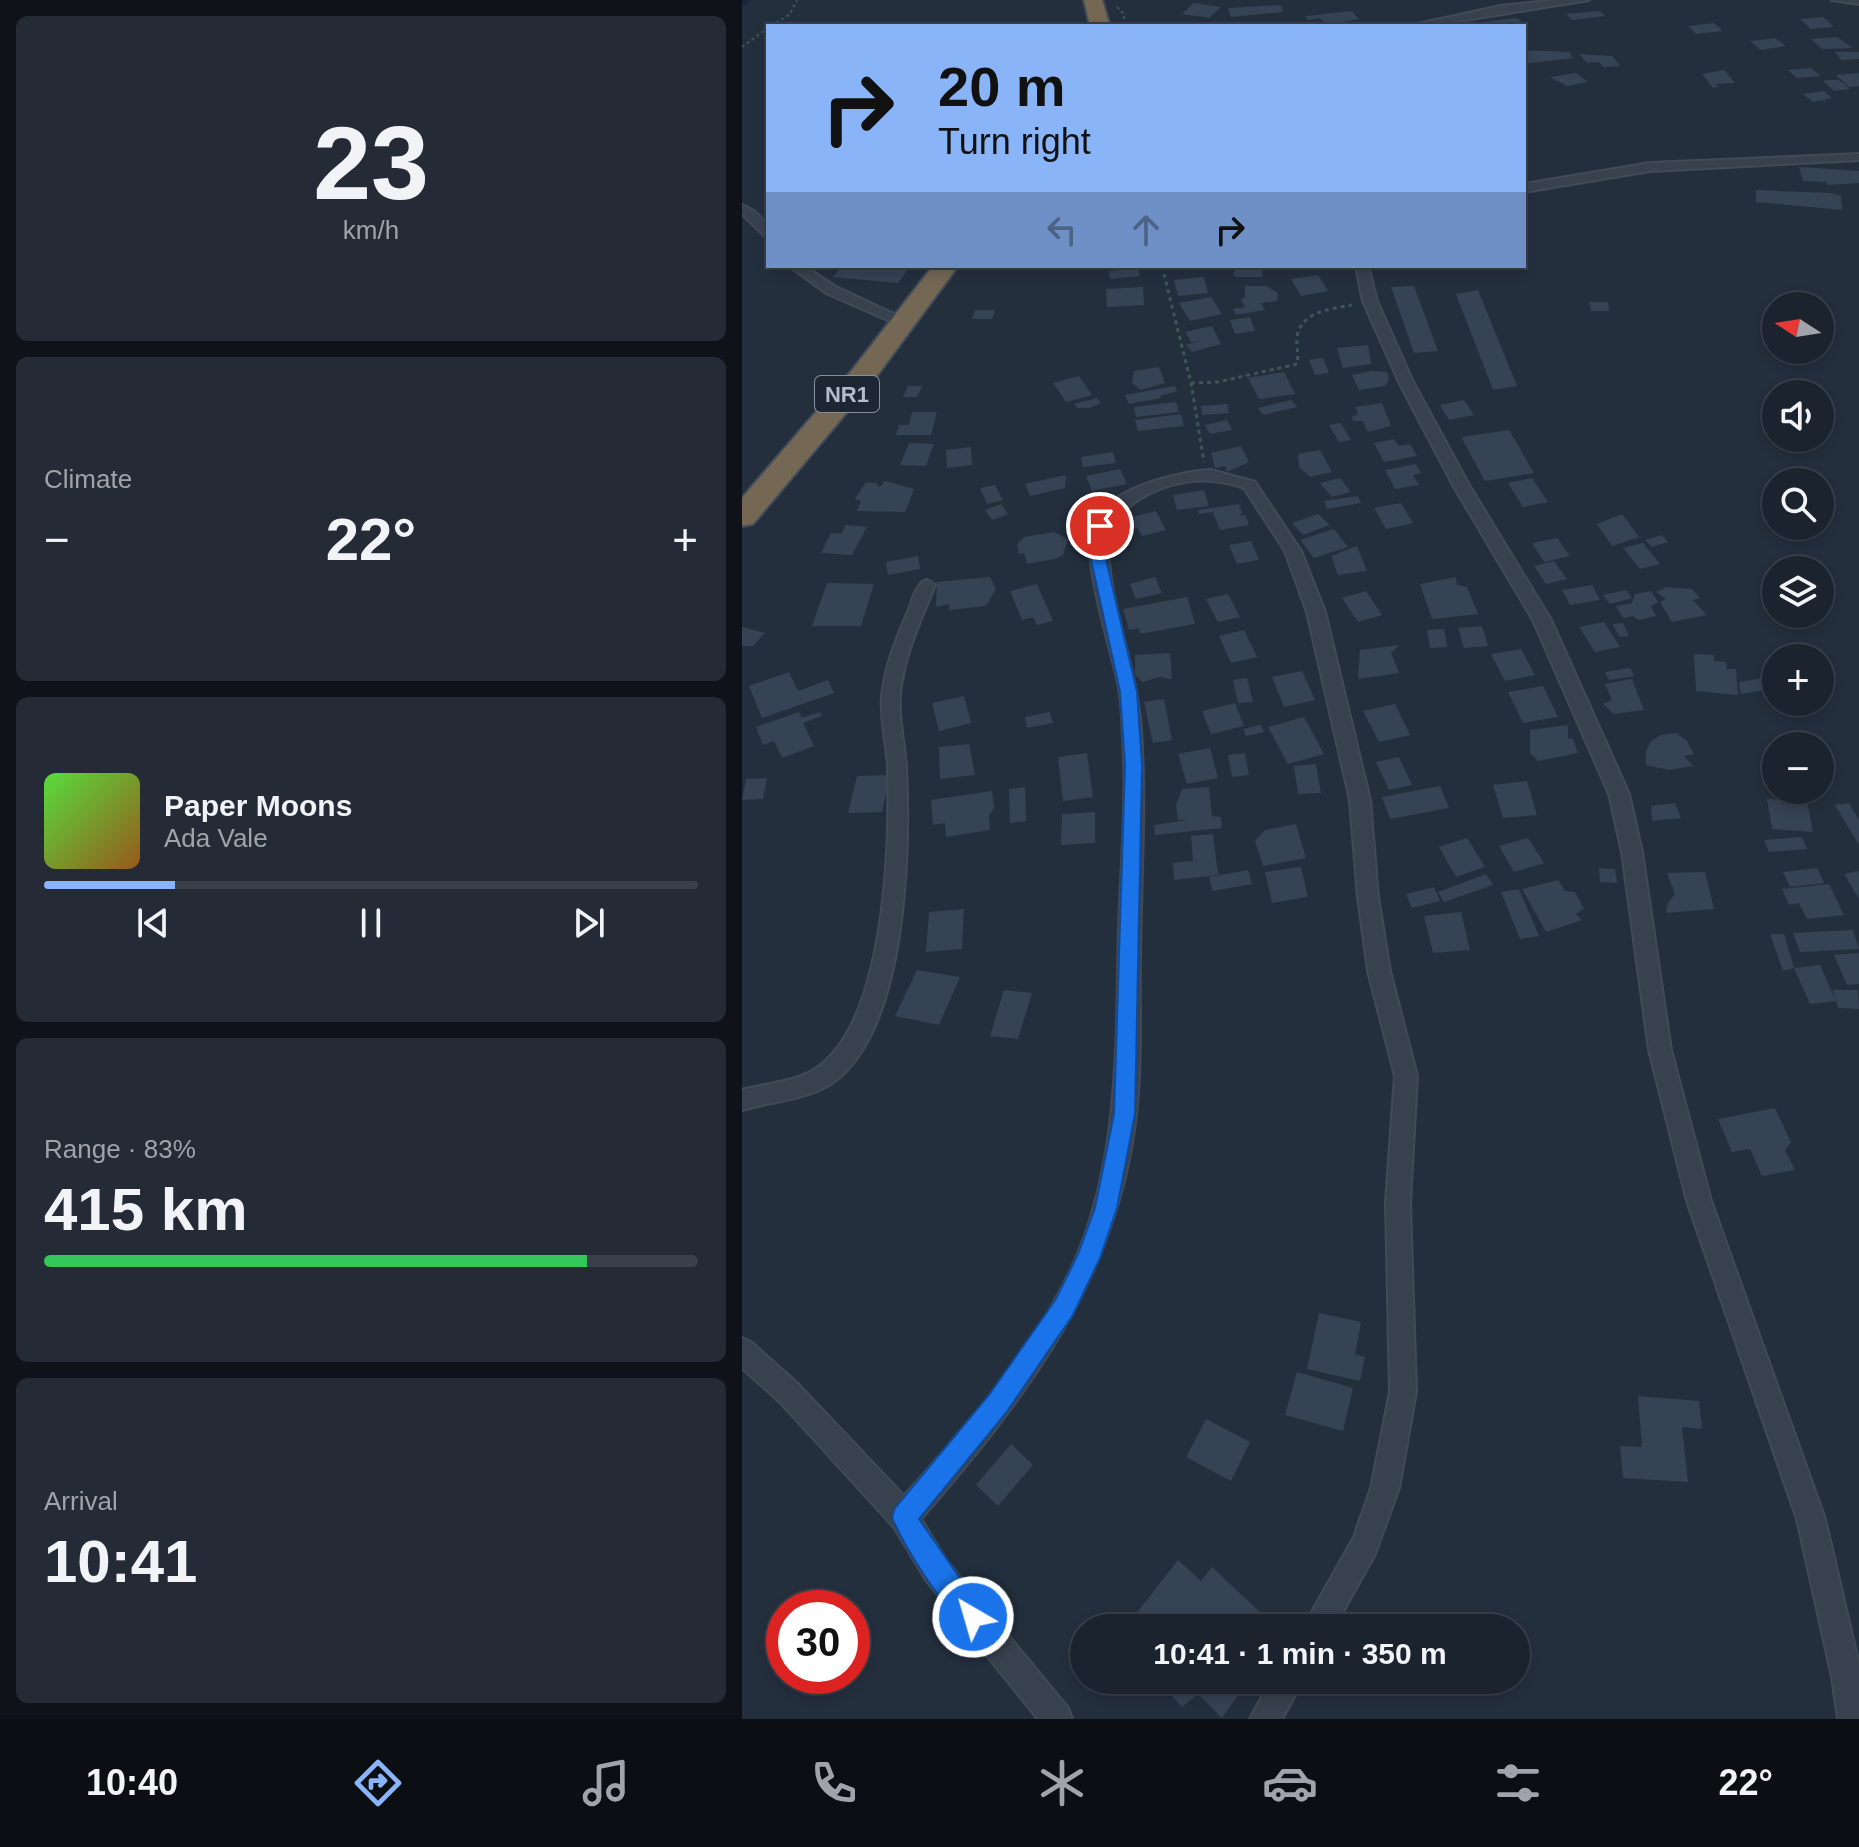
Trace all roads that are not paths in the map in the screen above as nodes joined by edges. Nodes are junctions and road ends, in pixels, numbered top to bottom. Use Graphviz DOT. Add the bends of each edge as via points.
graph roads {
  1 [pos="1093,0"];
  2 [pos="1584,0"];
  3 [pos="1837,0"];
  4 [pos="1859,1"];
  5 [pos="1099,24"];
  6 [pos="1423,24"];
  7 [pos="1859,157"];
  8 [pos="1526,188"];
  9 [pos="742,209"];
  10 [pos="766,233"];
  11 [pos="798,268"];
  12 [pos="944,268"];
  13 [pos="1362,268"];
  14 [pos="904,322"];
  15 [pos="742,517"];
  16 [pos="927,585"];
  17 [pos="742,1100"];
  18 [pos="742,1351"];
  19 [pos="904,1517"];
  20 [pos="1326,1614"];
  21 [pos="1280,1694"];
  22 [pos="1057,1719"];
  23 [pos="1265,1719"];
  24 [pos="1853,1719"];
  1 -- 5 [label="highway"];
  2 -- 6 [label="street"];
  3 -- 4 [label="street"];
  7 -- 8 [label="street" via="1650,167"];
  9 -- 10 [label="street"];
  11 -- 14 [label="street" via="831,290"];
  12 -- 14 [label="highway, NR1"];
  13 -- 24 [label="street" via="1370,301 1406,382 1542,620 1619,794 1660,1050 1699,1201 1811,1519"];
  14 -- 15 [label="highway, NR1"];
  16 -- 17 [label="street" via="898,659 891,696 898,845 868,1017 845,1059 827,1074"];
  18 -- 19 [label="street" via="789,1393"];
  19 -- 20 [label="street" via="997,1404 1065,1307 1106,1208 1125,1114 1134,765 1129,692 1102,577 1100,526 1138,492 1176,479 1240,480 1250,485 1293,551 1316,612 1360,800 1379,971 1406,1076 1398,1202 1403,1392 1385,1488 1365,1544"];
  19 -- 22 [label="street" via="936,1570"];
  21 -- 23 [label="street"];
}
